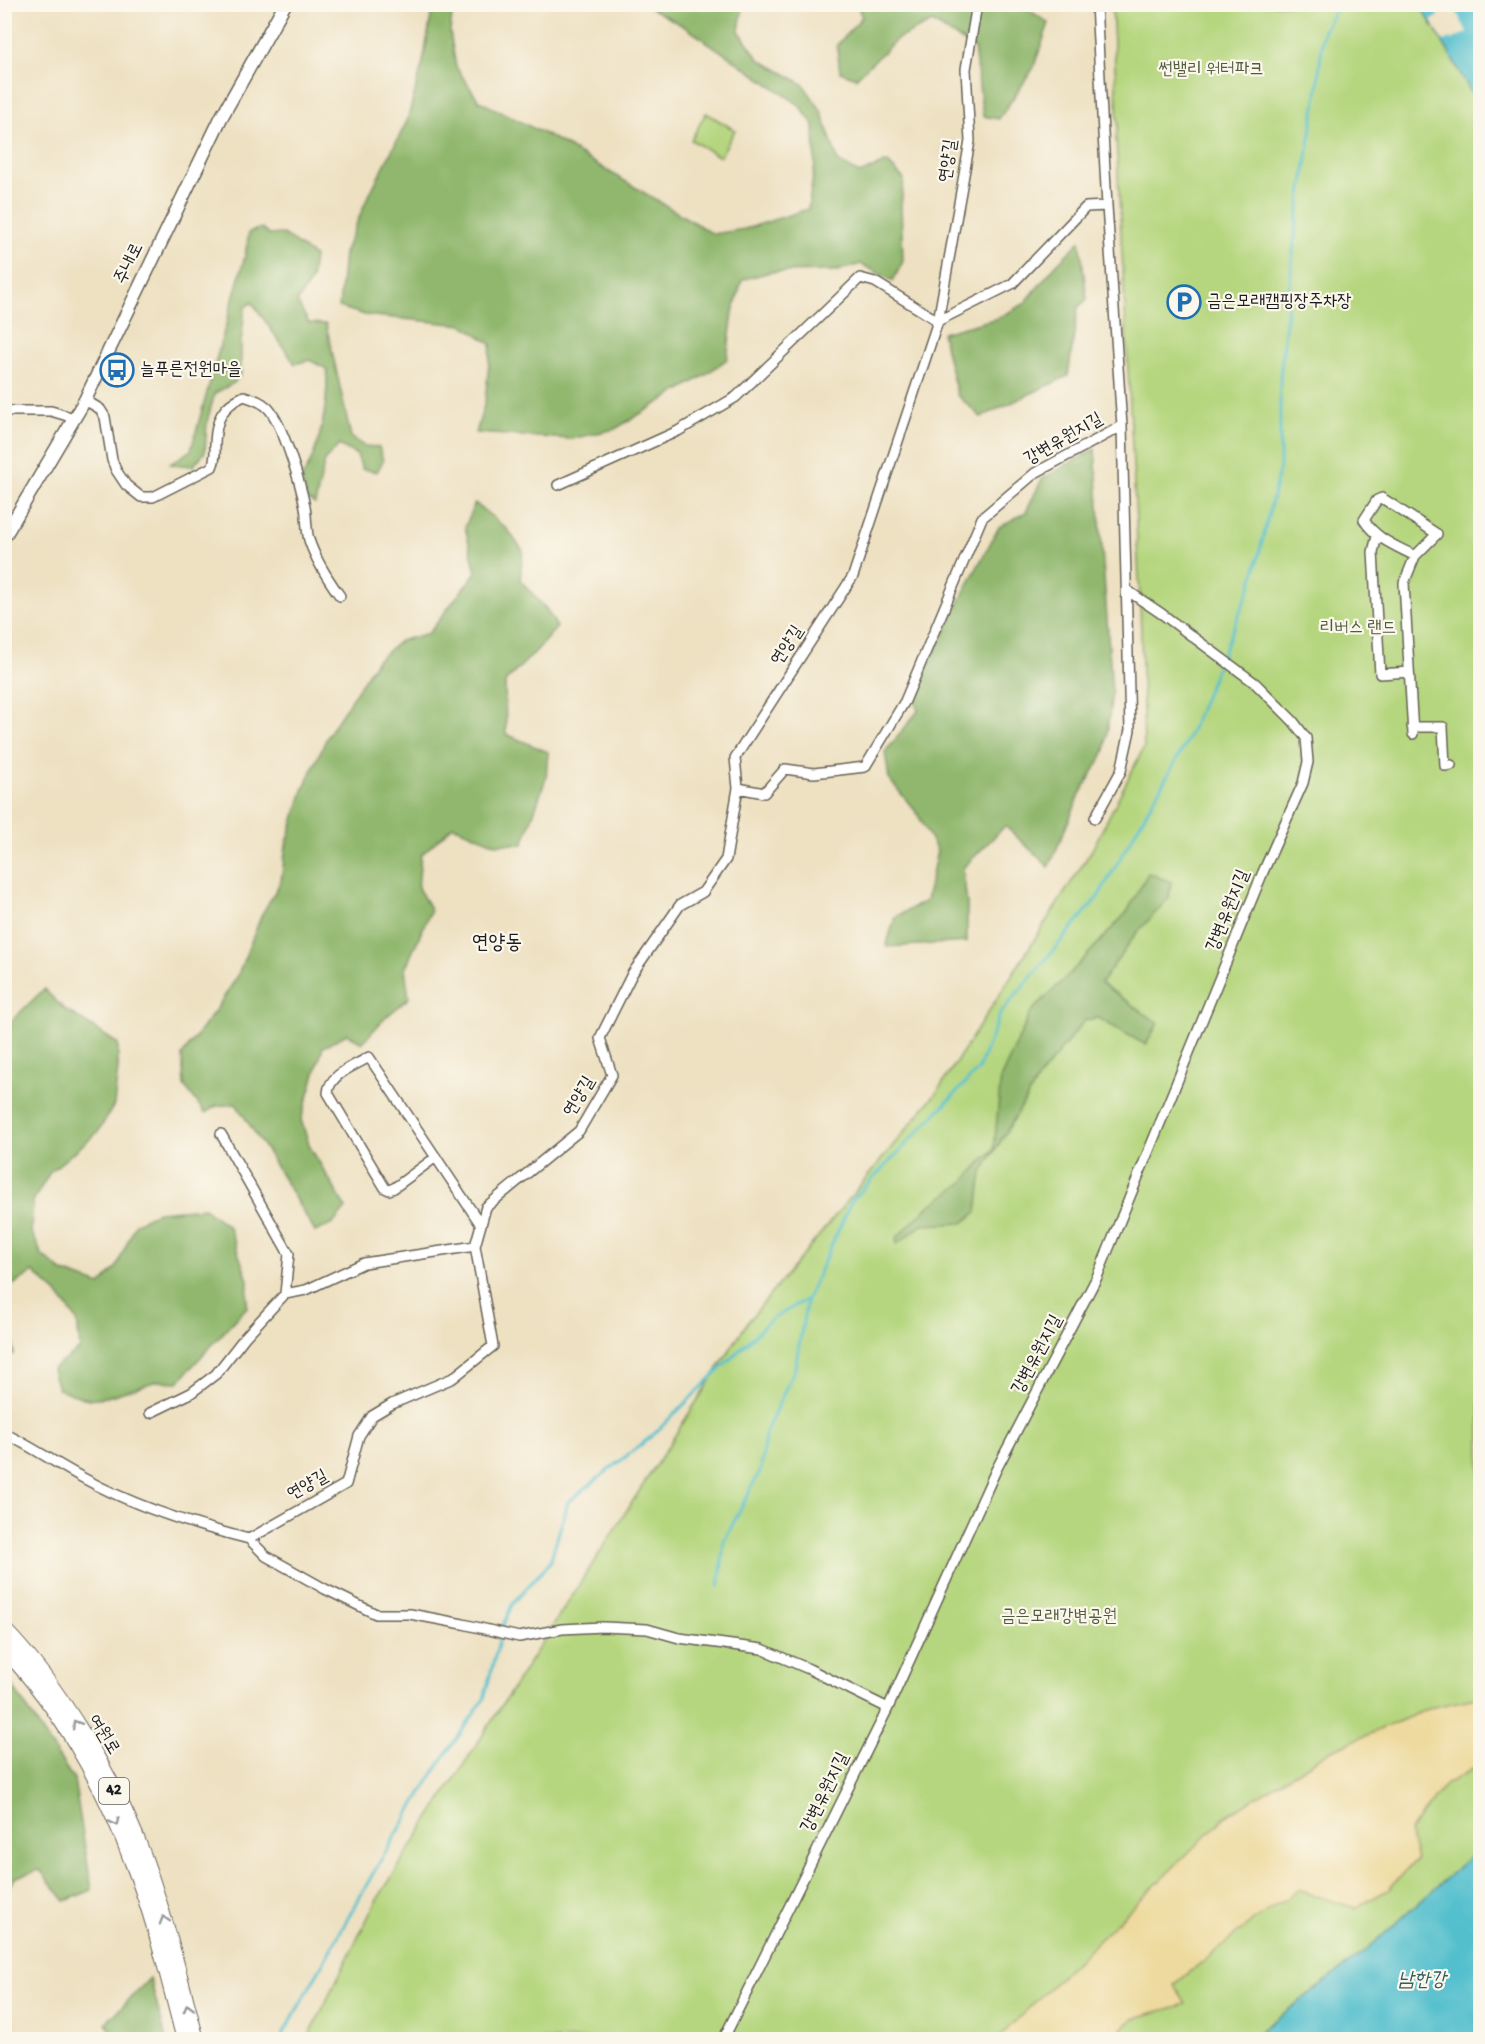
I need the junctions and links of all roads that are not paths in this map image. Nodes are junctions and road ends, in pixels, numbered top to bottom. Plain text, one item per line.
1 (285, 4) edge
2 (977, 4) edge
3 (1096, 4) edge
4 (1107, 206) junction
5 (938, 321) junction
6 (85, 400) junction
7 (4, 411) edge
8 (74, 418) junction
9 (1122, 426) junction
10 (558, 485) dead end
11 (1377, 536) junction
12 (4, 537) edge
13 (1415, 556) junction
14 (1128, 591) junction
15 (340, 596) dead end
16 (1409, 672) junction
17 (1451, 765) dead end
18 (738, 788) junction
19 (1095, 818) dead end
20 (221, 1134) dead end
21 (436, 1157) junction
22 (481, 1225) junction
23 (475, 1246) junction
24 (285, 1294) junction
25 (150, 1413) dead end
26 (4, 1433) edge
27 (249, 1539) junction
28 (4, 1629) edge
29 (4, 1649) edge
30 (888, 1708) junction
31 (174, 1977) junction
32 (184, 2040) edge
33 (197, 2040) edge
34 (723, 2040) edge

1 - 6 main road, 주내로
2 - 5 street, 연양길
3 - 4 street, 강변유원지길
4 - 5 street
4 - 9 street, 강변유원지길
5 - 10 street
5 - 18 street, 연양길
6 - 8 main road, 주내로
6 - 15 street
7 - 8 street
8 - 12 main road, 주내로
9 - 14 street, 강변유원지길
9 - 18 street, 강변유원지길
11 - 13 street
11 - 13 street
11 - 16 street
13 - 16 street
14 - 19 street, 강변유원지길
14 - 30 street, 강변유원지길
16 - 17 street
18 - 22 street, 연양길
20 - 24 street
21 - 21 street
21 - 22 street
22 - 23 street, 연양길
23 - 24 street
23 - 27 street, 연양길
24 - 25 street
26 - 27 street
27 - 30 street
31 -> 28 highway, 여원로 / 42
29 -> 31 highway, 여원로 / 42
30 - 34 street, 강변유원지길
31 - 32 highway, 42
33 -> 31 highway, 42

